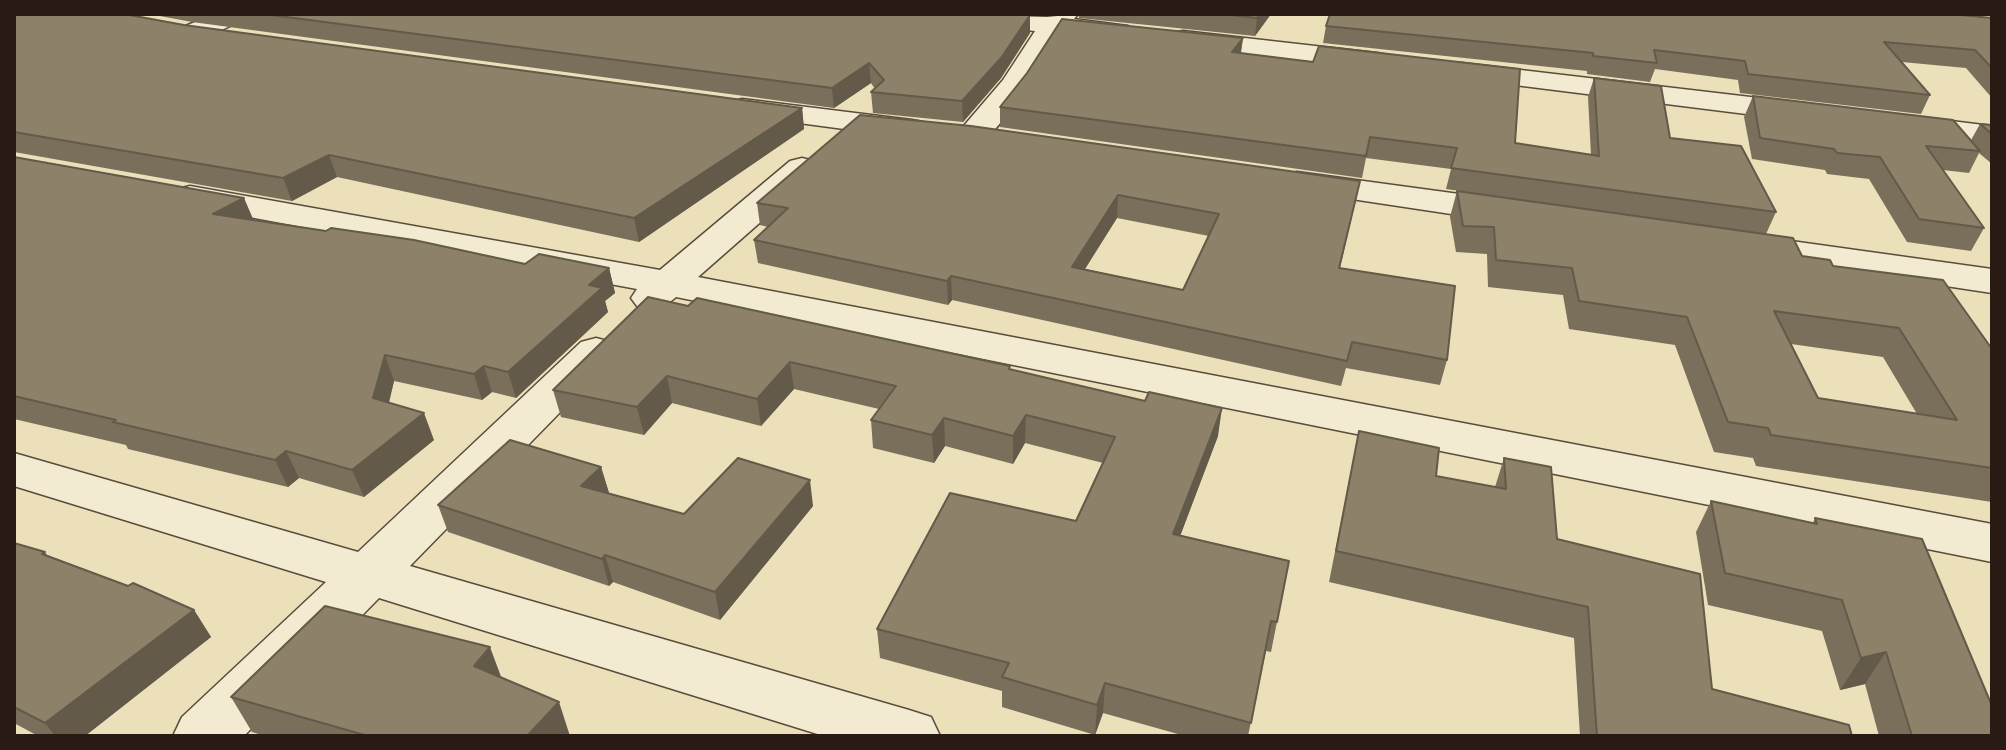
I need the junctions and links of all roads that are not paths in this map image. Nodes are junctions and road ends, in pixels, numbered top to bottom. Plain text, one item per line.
1 (237, 14) edge
2 (950, 14) edge
3 (1059, 20) edge
4 (255, 41) edge
5 (1397, 63) edge
6 (1429, 67) edge
7 (712, 104) edge
8 (1835, 116) edge
9 (1882, 122) edge
10 (854, 123) junction
11 (1992, 135) edge
12 (1270, 178) edge
13 (152, 189) edge
14 (1537, 216) edge
15 (1710, 241) edge
16 (1992, 281) edge
17 (666, 283) junction
18 (14, 469) edge
19 (1992, 543) edge
20 (368, 573) junction
21 (204, 736) edge
22 (909, 736) edge

1 - 4 street
2 - 3 street
3 - 5 street
3 - 10 street
6 - 8 street
7 - 10 street
9 - 11 street
10 - 17 street
12 - 14 street
13 - 17 street
15 - 16 street
17 - 19 street
17 - 20 street
18 - 20 street
20 - 21 street
20 - 22 street

